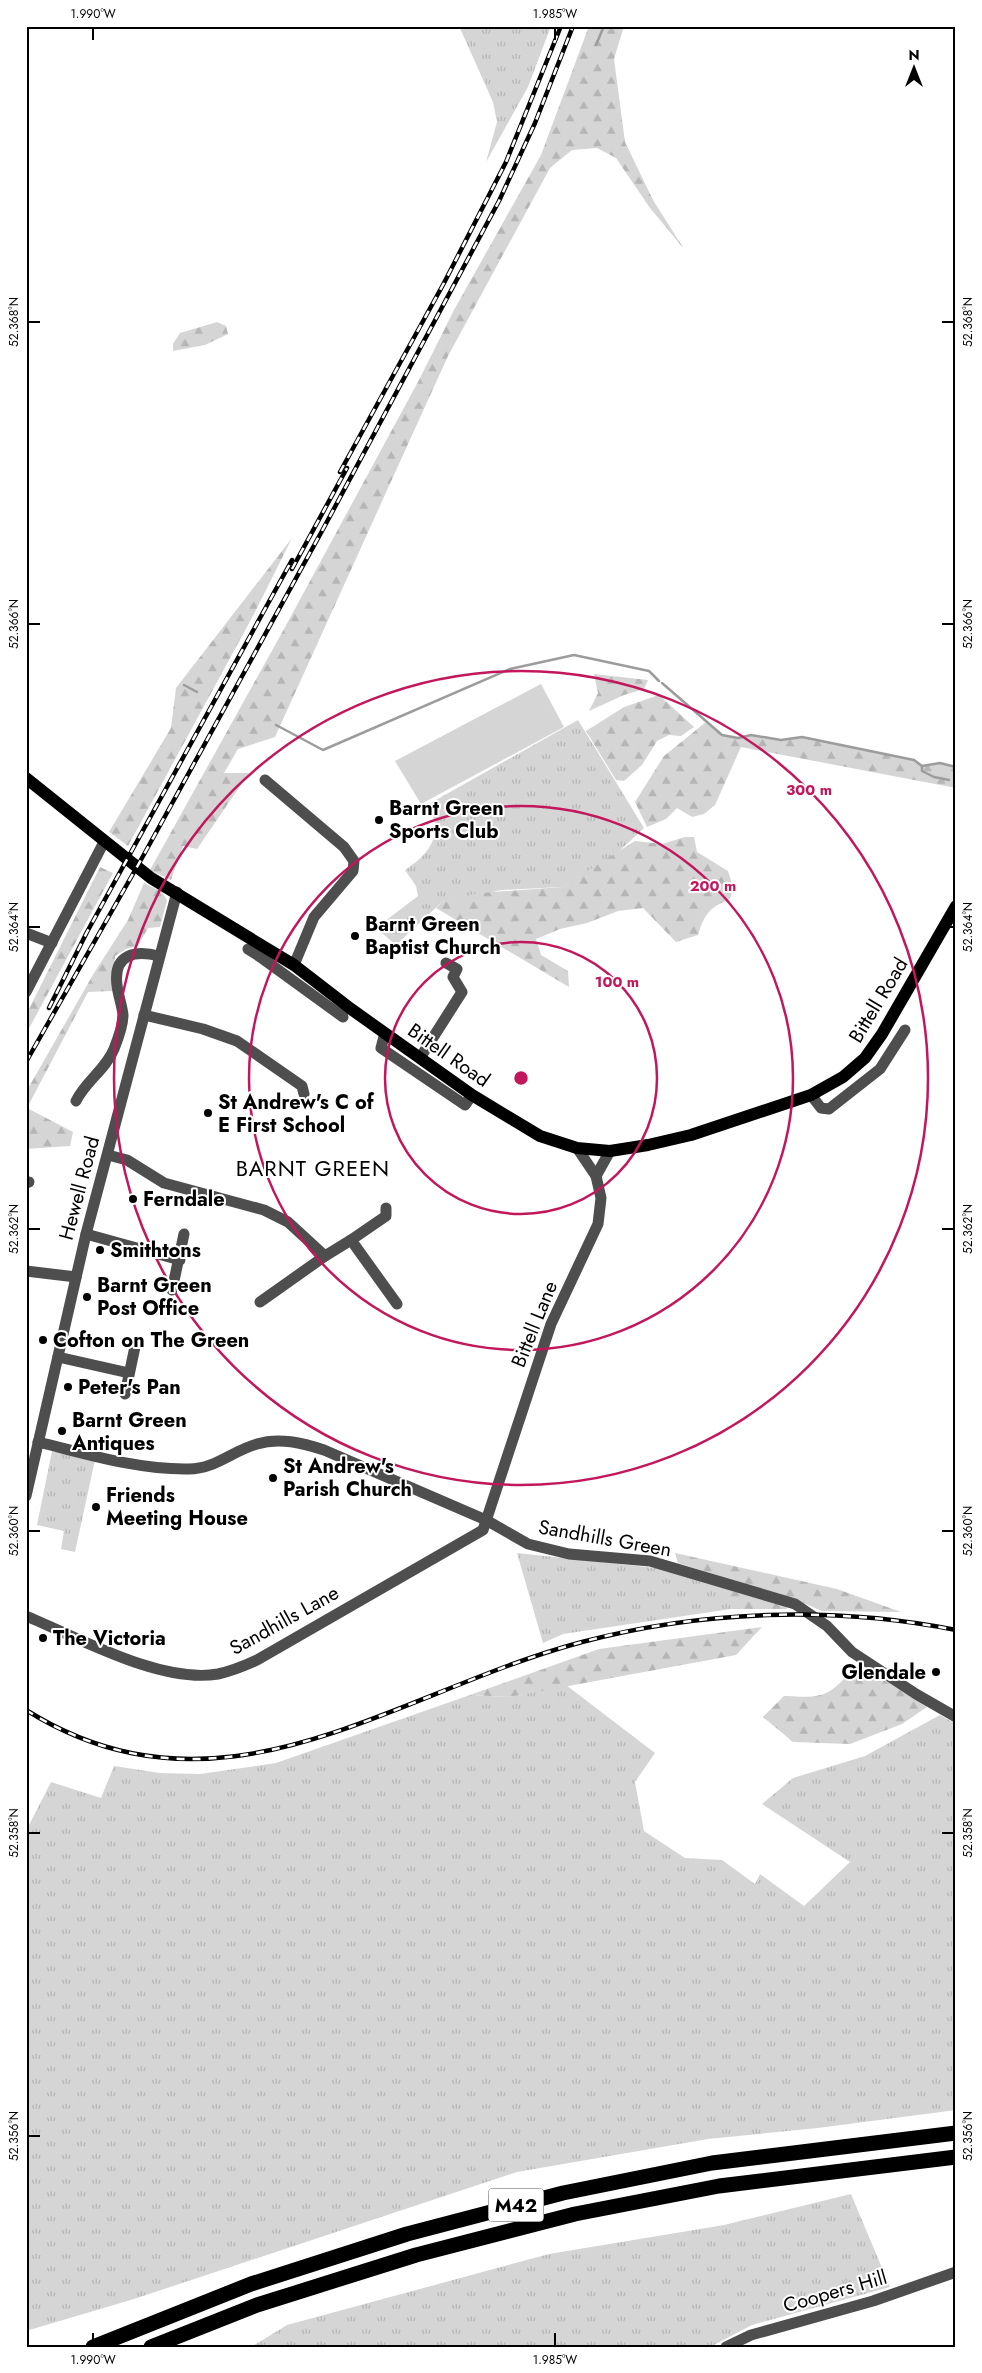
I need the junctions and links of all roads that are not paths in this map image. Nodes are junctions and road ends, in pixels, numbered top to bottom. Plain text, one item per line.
1 (26, 778) edge
2 (265, 780) dead end
3 (104, 842) junction
4 (177, 892) junction
5 (956, 906) edge
6 (26, 933) edge
7 (52, 943) junction
8 (248, 949) dead end
9 (262, 951) junction
10 (160, 956) junction
11 (446, 962) dead end
12 (294, 965) junction
13 (26, 992) edge
14 (326, 996) junction
15 (144, 1016) junction
16 (344, 1016) dead end
17 (905, 1030) dead end
18 (385, 1034) junction
19 (420, 1058) junction
20 (69, 1087) dead end
21 (304, 1094) dead end
22 (472, 1095) junction
23 (810, 1095) junction
24 (577, 1148) junction
25 (610, 1151) junction
26 (108, 1155) junction
27 (596, 1176) junction
28 (386, 1208) dead end
29 (86, 1234) junction
30 (184, 1234) dead end
31 (351, 1240) junction
32 (325, 1256) junction
33 (180, 1260) junction
34 (26, 1271) edge
35 (76, 1277) junction
36 (172, 1290) dead end
37 (260, 1302) dead end
38 (397, 1304) dead end
39 (136, 1342) dead end
40 (58, 1357) junction
41 (129, 1373) junction
42 (125, 1394) dead end
43 (38, 1442) junction
44 (26, 1496) edge
45 (486, 1520) junction
46 (26, 1616) edge
47 (956, 1717) edge
48 (956, 2133) edge
49 (956, 2157) edge
50 (956, 2272) edge
51 (93, 2347) edge
52 (151, 2347) edge
53 (726, 2347) edge

1 - 3 main road, Bittell Road
2 - 12 street
3 - 4 main road, Bittell Road
3 - 7 street
4 - 9 main road, Bittell Road
4 - 10 street, Hewell Road
5 - 23 main road, Bittell Road
6 - 7 street
7 - 13 street
8 - 9 street
9 - 12 main road, Bittell Road
9 - 14 street
10 - 15 street, Hewell Road
10 - 20 street
11 - 19 street
12 - 14 main road, Bittell Road
14 - 16 street
14 - 18 main road, Bittell Road
15 - 21 street
15 - 26 street, Hewell Road
17 - 23 street
18 - 19 main road, Bittell Road
18 - 22 street
19 - 22 main road, Bittell Road
22 - 24 main road, Bittell Road
23 - 25 main road, Bittell Road
24 - 25 main road, Bittell Road
24 - 27 street, Bittell Lane
25 - 27 street
26 - 29 street, Hewell Road
26 - 32 street
27 - 45 street, Bittell Lane
28 - 31 street
29 - 33 street
29 - 35 street, Hewell Road
30 - 33 street
31 - 32 street
31 - 38 street
32 - 37 street
33 - 36 street
34 - 35 street
35 - 40 street, Hewell Road
39 - 41 street
40 - 41 street
40 - 43 street, Hewell Road
41 - 42 street
43 - 44 street, Hewell Road
43 - 45 street, Sandhills Green
45 - 46 street, Sandhills Lane
45 - 47 street, Sandhills Green
48 - 51 highway, M42
49 - 52 highway, M42
50 - 53 street, Coopers Hill

